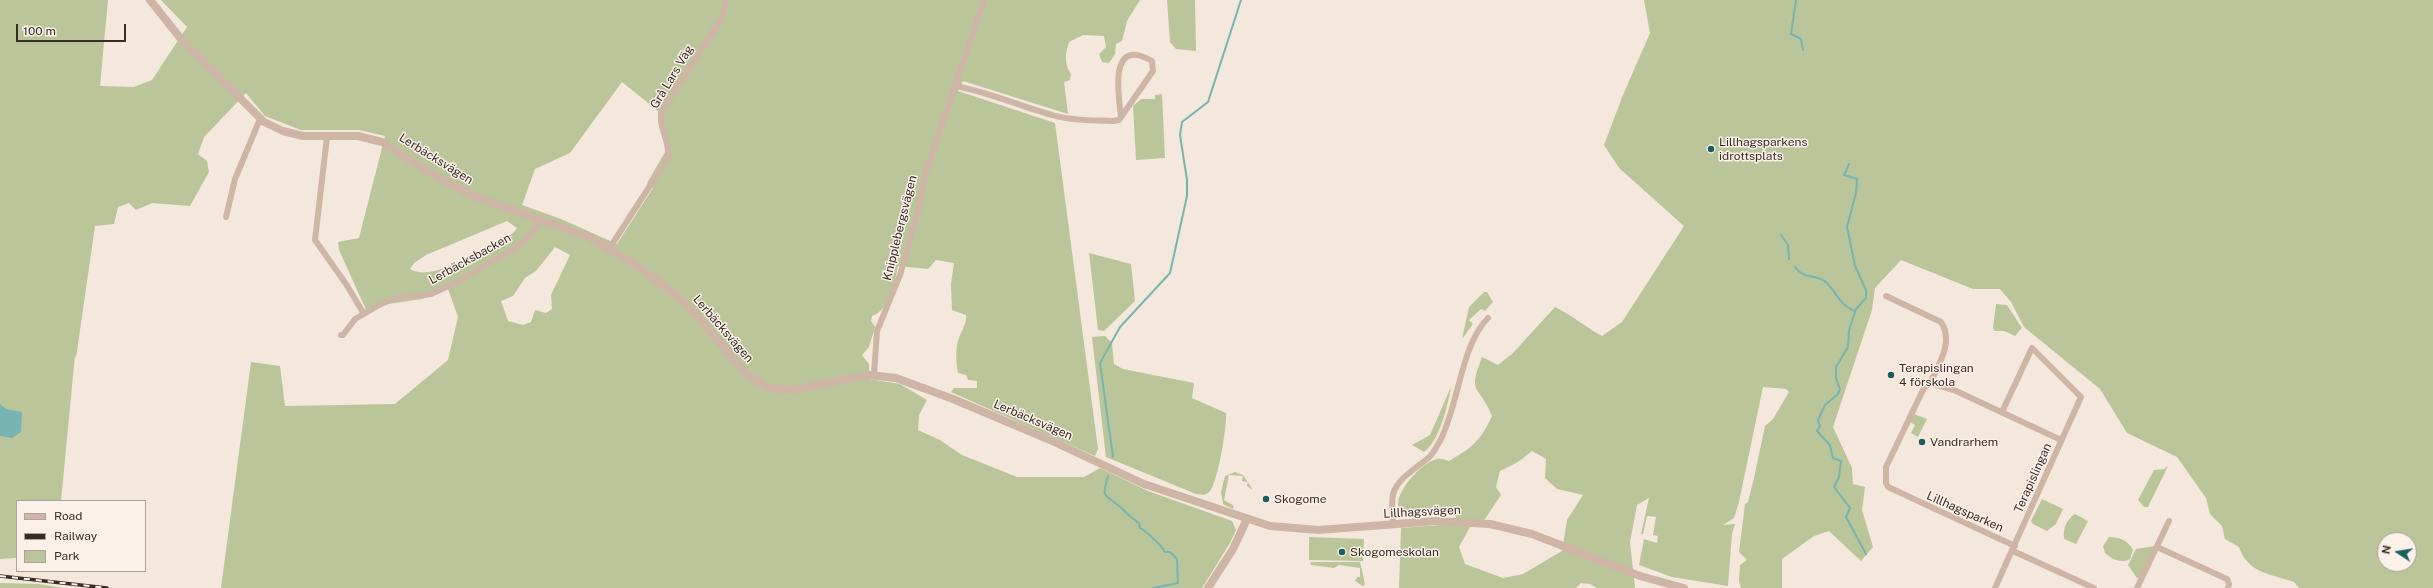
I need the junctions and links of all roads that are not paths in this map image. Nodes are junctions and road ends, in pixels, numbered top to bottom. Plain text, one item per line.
1 (150, 0) edge
2 (726, 0) edge
3 (984, 0) edge
4 (955, 86) junction
5 (1121, 116) junction
6 (260, 119) junction
7 (327, 137) junction
8 (226, 217) dead end
9 (539, 219) junction
10 (609, 249) junction
11 (1886, 296) dead end
12 (364, 314) junction
13 (1488, 318) dead end
14 (341, 335) dead end
15 (874, 375) junction
16 (1930, 383) junction
17 (2002, 412) junction
18 (2061, 440) junction
19 (1247, 519) junction
20 (2169, 521) dead end
21 (1393, 524) junction
22 (2157, 547) junction
23 (2014, 548) junction
24 (1208, 588) edge
25 (1684, 588) edge
26 (1995, 588) edge
27 (2094, 588) edge
28 (2137, 588) edge
29 (2228, 588) edge

1 - 6 street, Lerbäcksvägen
2 - 10 street, Grå Lars Väg
3 - 4 street, Knipplebergsvägen
4 - 5 street
4 - 15 street, Knipplebergsvägen
5 - 5 street
6 - 7 street, Lerbäcksvägen
6 - 8 street
7 - 9 street, Lerbäcksvägen
7 - 12 street
9 - 10 street, Lerbäcksvägen
9 - 12 street, Lerbäcksbacken
10 - 15 street, Lerbäcksvägen
11 - 16 street
12 - 14 street, Lerbäcksbacken
13 - 21 street
15 - 19 street, Lerbäcksvägen
16 - 17 street, Terapislingan
16 - 23 street, Lillhagsparken
17 - 18 street, Terapislingan
17 - 18 street, Terapislingan
18 - 23 street, Terapislingan
19 - 21 street, Lillhagsvägen
19 - 24 street
20 - 22 street
21 - 25 street, Lillhagsvägen
22 - 28 street
22 - 29 street
23 - 26 street, Terapislingan
23 - 27 street, Lillhagsparken

